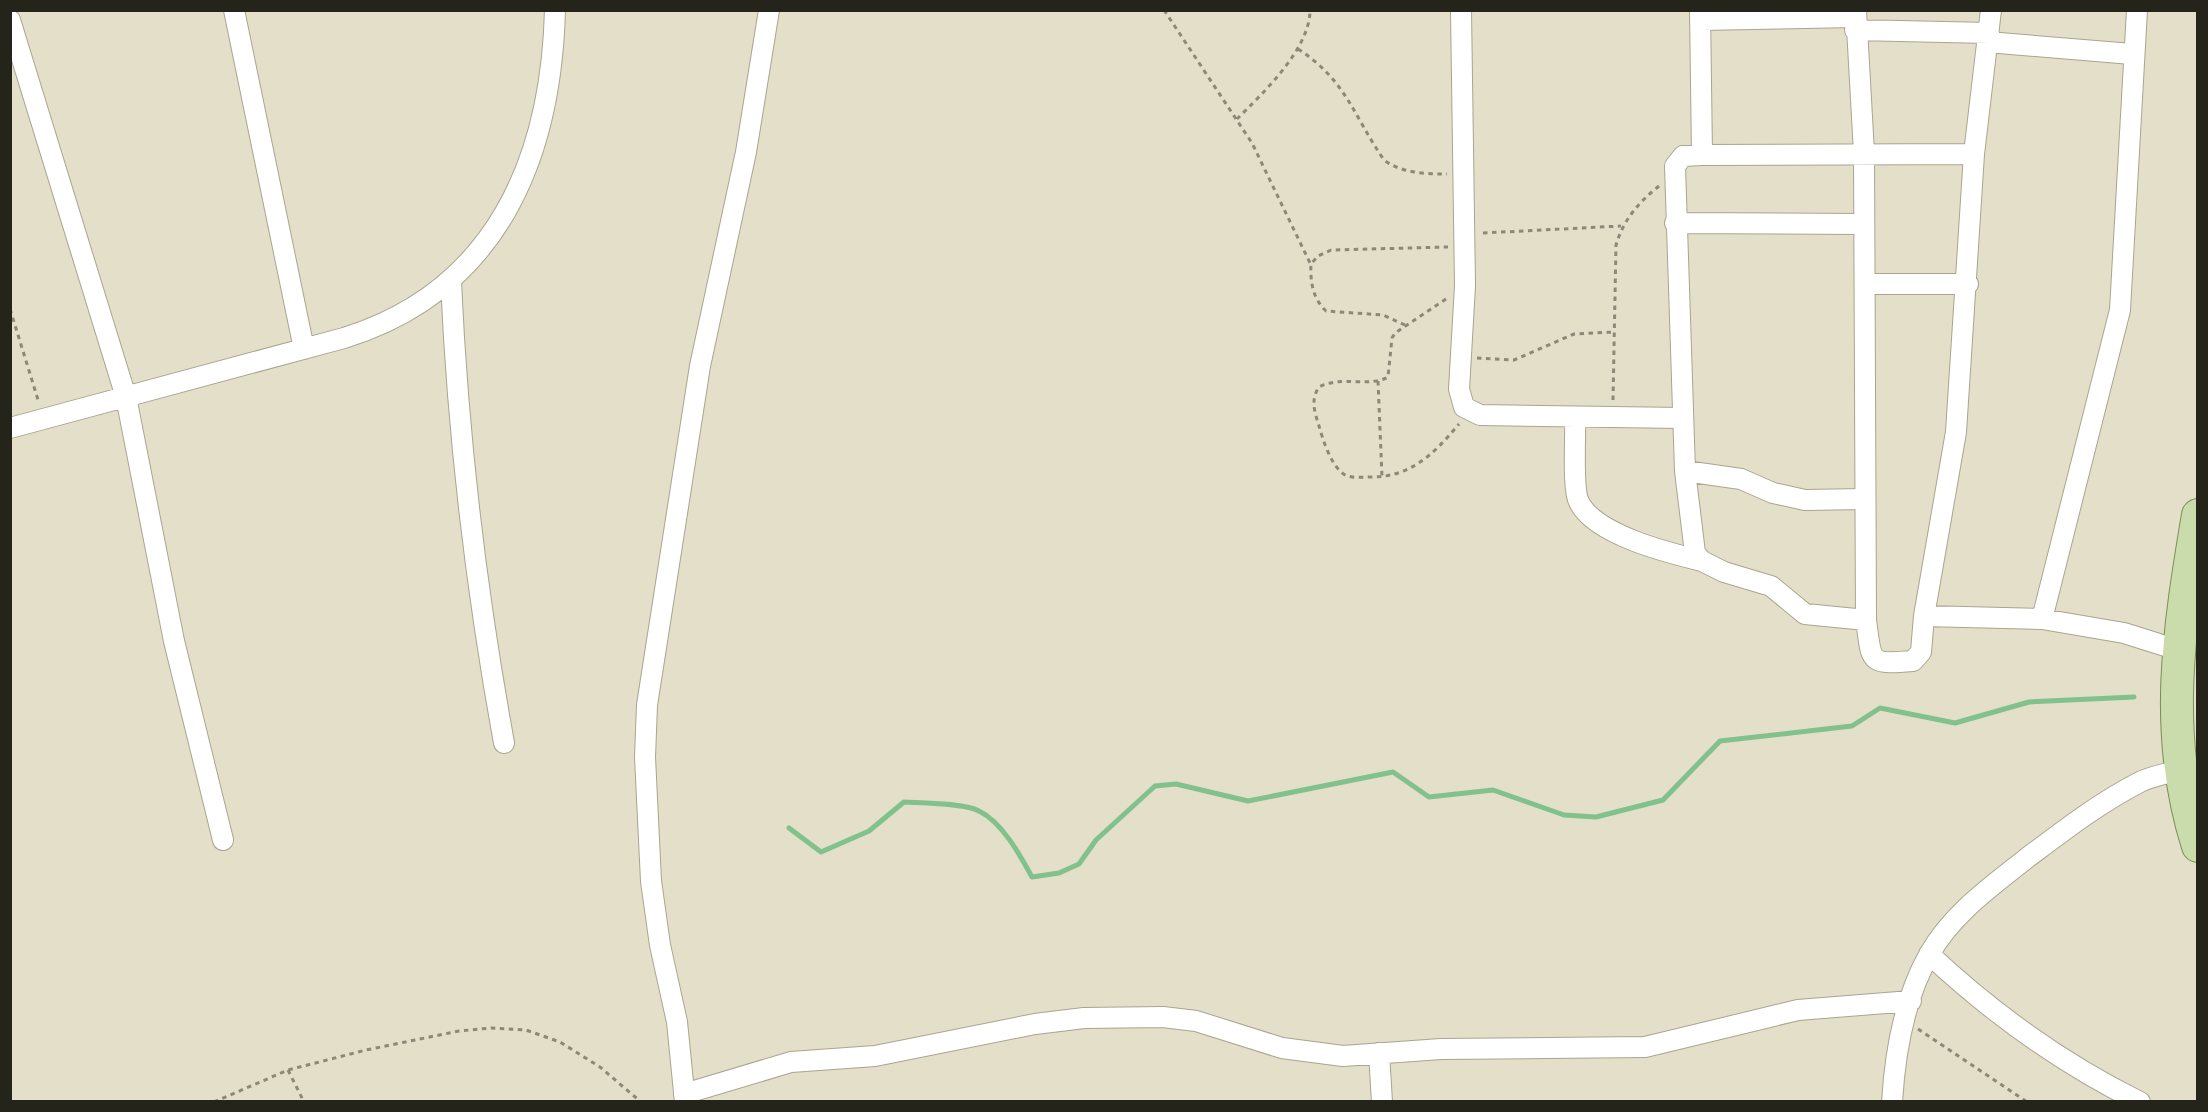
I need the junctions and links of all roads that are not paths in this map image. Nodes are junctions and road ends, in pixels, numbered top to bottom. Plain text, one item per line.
1 (234, 10) edge
2 (555, 10) edge
3 (769, 10) edge
4 (1461, 10) edge
5 (1991, 10) edge
6 (2137, 10) edge
7 (1700, 15) edge
8 (1855, 19) edge
9 (10, 20) edge
10 (1988, 37) junction
11 (2132, 54) junction
12 (1864, 153) junction
13 (1974, 154) junction
14 (1702, 155) junction
15 (1675, 224) junction
16 (1864, 224) junction
17 (450, 282) junction
18 (1865, 284) junction
19 (1968, 284) junction
20 (304, 349) junction
21 (126, 397) junction
22 (1575, 418) junction
23 (1682, 418) junction
24 (10, 428) edge
25 (1685, 471) junction
26 (1865, 499) junction
27 (2198, 515) edge
28 (2195, 540) edge
29 (1702, 561) junction
30 (1924, 616) junction
31 (2042, 618) junction
32 (1866, 620) junction
33 (2178, 650) junction
34 (504, 743) dead end
35 (2179, 770) junction
36 (223, 840) dead end
37 (2198, 846) edge
38 (1929, 954) junction
39 (1908, 1010) junction
40 (1379, 1053) junction
41 (685, 1098) edge
42 (1382, 1101) edge
43 (1893, 1101) edge
44 (2140, 1101) edge

1 - 20 street
2 - 17 street
3 - 41 street
4 - 22 street
5 - 10 street
6 - 11 street
7 - 8 street
7 - 14 street
8 - 10 street
8 - 12 street
9 - 21 street
10 - 11 street
10 - 13 street
11 - 31 street
12 - 13 street
12 - 14 street
12 - 16 street
13 - 19 street
14 - 15 street
15 - 16 street
15 - 23 street
16 - 18 street
17 - 20 street
17 - 34 street
18 - 19 street
18 - 26 street
19 - 30 street
20 - 21 street
21 - 24 street
21 - 36 street
22 - 23 street
22 - 29 street
23 - 25 street
25 - 26 street
25 - 29 street
26 - 32 street
27 - 28 main road
28 - 33 main road
29 - 32 street
30 - 31 street
30 - 32 street
31 - 33 street
33 - 35 main road
35 - 37 main road
35 - 38 street
38 - 39 street
38 - 44 street
39 - 40 street
39 - 43 street
40 - 41 street
40 - 42 street

